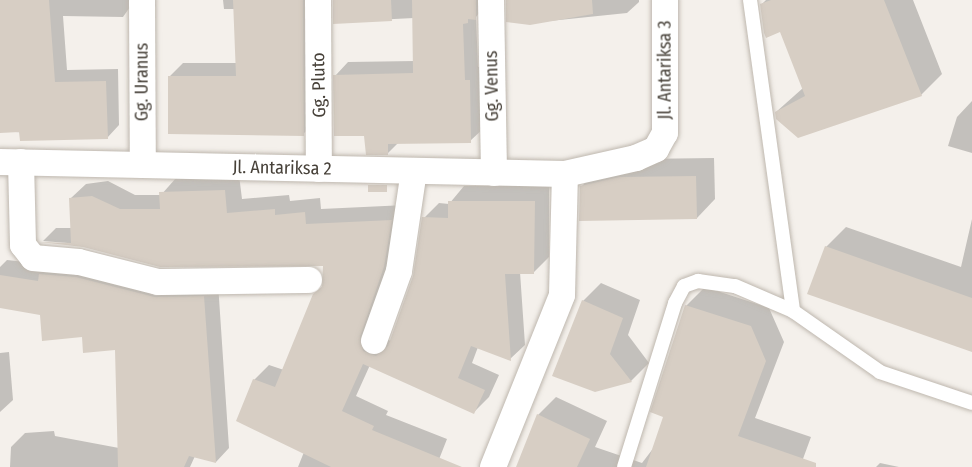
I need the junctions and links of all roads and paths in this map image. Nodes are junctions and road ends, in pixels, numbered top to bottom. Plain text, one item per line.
1 (142, 0) edge
2 (318, 0) edge
3 (491, 0) edge
4 (665, 0) edge
5 (750, 0) edge
6 (11, 162) edge
7 (143, 165) junction
8 (320, 169) junction
9 (414, 171) junction
10 (494, 173) junction
11 (565, 174) junction
12 (309, 280) dead end
13 (793, 310) junction
14 (374, 341) dead end
15 (972, 403) edge
16 (493, 467) edge
17 (624, 467) edge

1 - 7 street, Gg. Uranus
2 - 8 street, Gg. Pluto
3 - 10 street, Gg. Venus
4 - 11 street, Jl. Antariksa 3
5 - 13 lane
6 - 7 street, Jl. Antariksa 2
6 - 12 street
7 - 8 street, Jl. Antariksa 2
8 - 9 street, Jl. Antariksa 2
9 - 10 street, Jl. Antariksa 2
9 - 14 street
10 - 11 street, Jl. Antariksa 2
11 - 16 street
13 - 15 lane
13 - 17 lane

